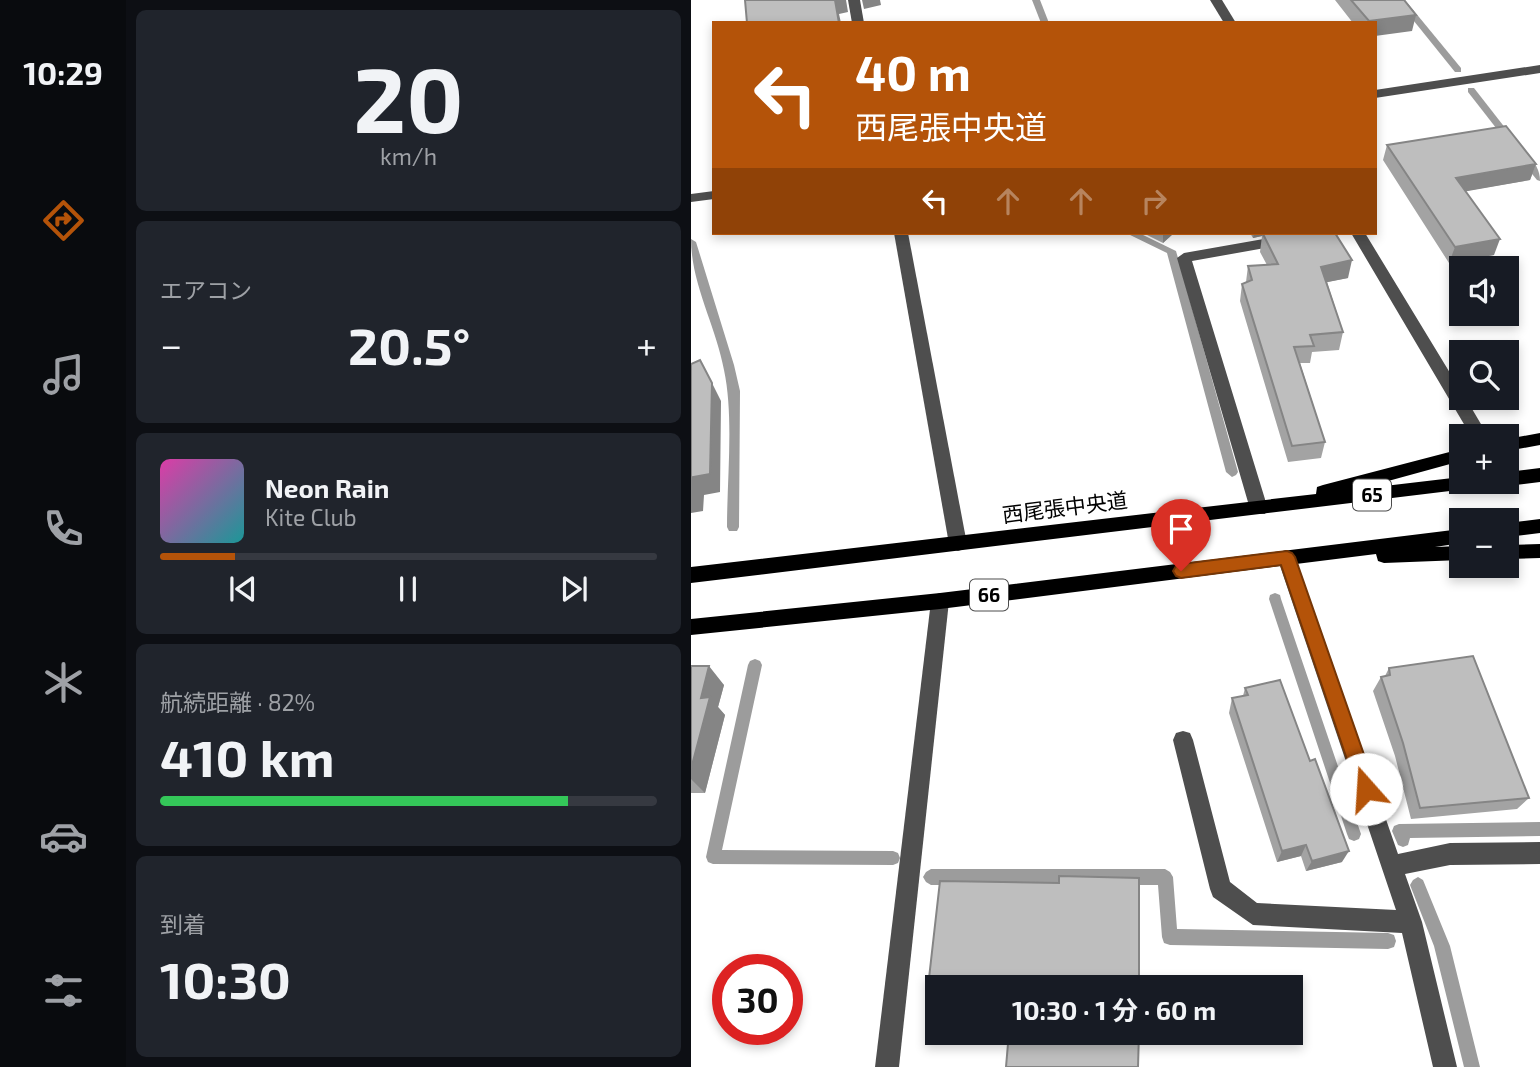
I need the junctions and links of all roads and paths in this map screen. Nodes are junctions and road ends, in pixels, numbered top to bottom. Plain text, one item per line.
1 (853, 0) edge
2 (1216, 0) edge
3 (858, 21) edge
4 (1229, 21) edge
5 (1540, 69) edge
6 (1377, 94) edge
7 (712, 195) edge
8 (691, 198) edge
9 (901, 235) edge
10 (1310, 235) edge
11 (1359, 235) edge
12 (1473, 424) edge
13 (1540, 439) edge
14 (1519, 443) edge
15 (1449, 458) edge
16 (1540, 475) edge
17 (1519, 478) edge
18 (1449, 485) edge
19 (1259, 509) junction
20 (1540, 526) edge
21 (1519, 529) edge
22 (1449, 537) edge
23 (958, 544) junction
24 (1540, 551) edge
25 (1519, 552) edge
26 (1449, 553) edge
27 (1287, 557) junction
28 (691, 575) edge
29 (940, 601) junction
30 (691, 627) edge
31 (1183, 740) dead end
32 (1540, 853) edge
33 (1393, 866) junction
34 (1411, 922) junction
35 (887, 1067) edge
36 (1445, 1067) edge

1 - 3 street
2 - 4 street
5 - 6 street
7 - 8 street
9 - 23 street
10 - 19 street
11 - 12 street
13 - 14 main road
15 - 19 main road, 65
16 - 17 main road
18 - 19 main road, 西尾張中央道 / 65
19 - 23 main road, 西尾張中央道
20 - 21 main road
22 - 27 main road
23 - 28 main road, 西尾張中央道
24 - 25 main road
26 - 27 main road
27 - 29 main road, 66
27 - 33 street
29 - 30 main road, 66
29 - 35 street
31 - 34 street
32 - 33 street
33 - 34 street
34 - 36 street

